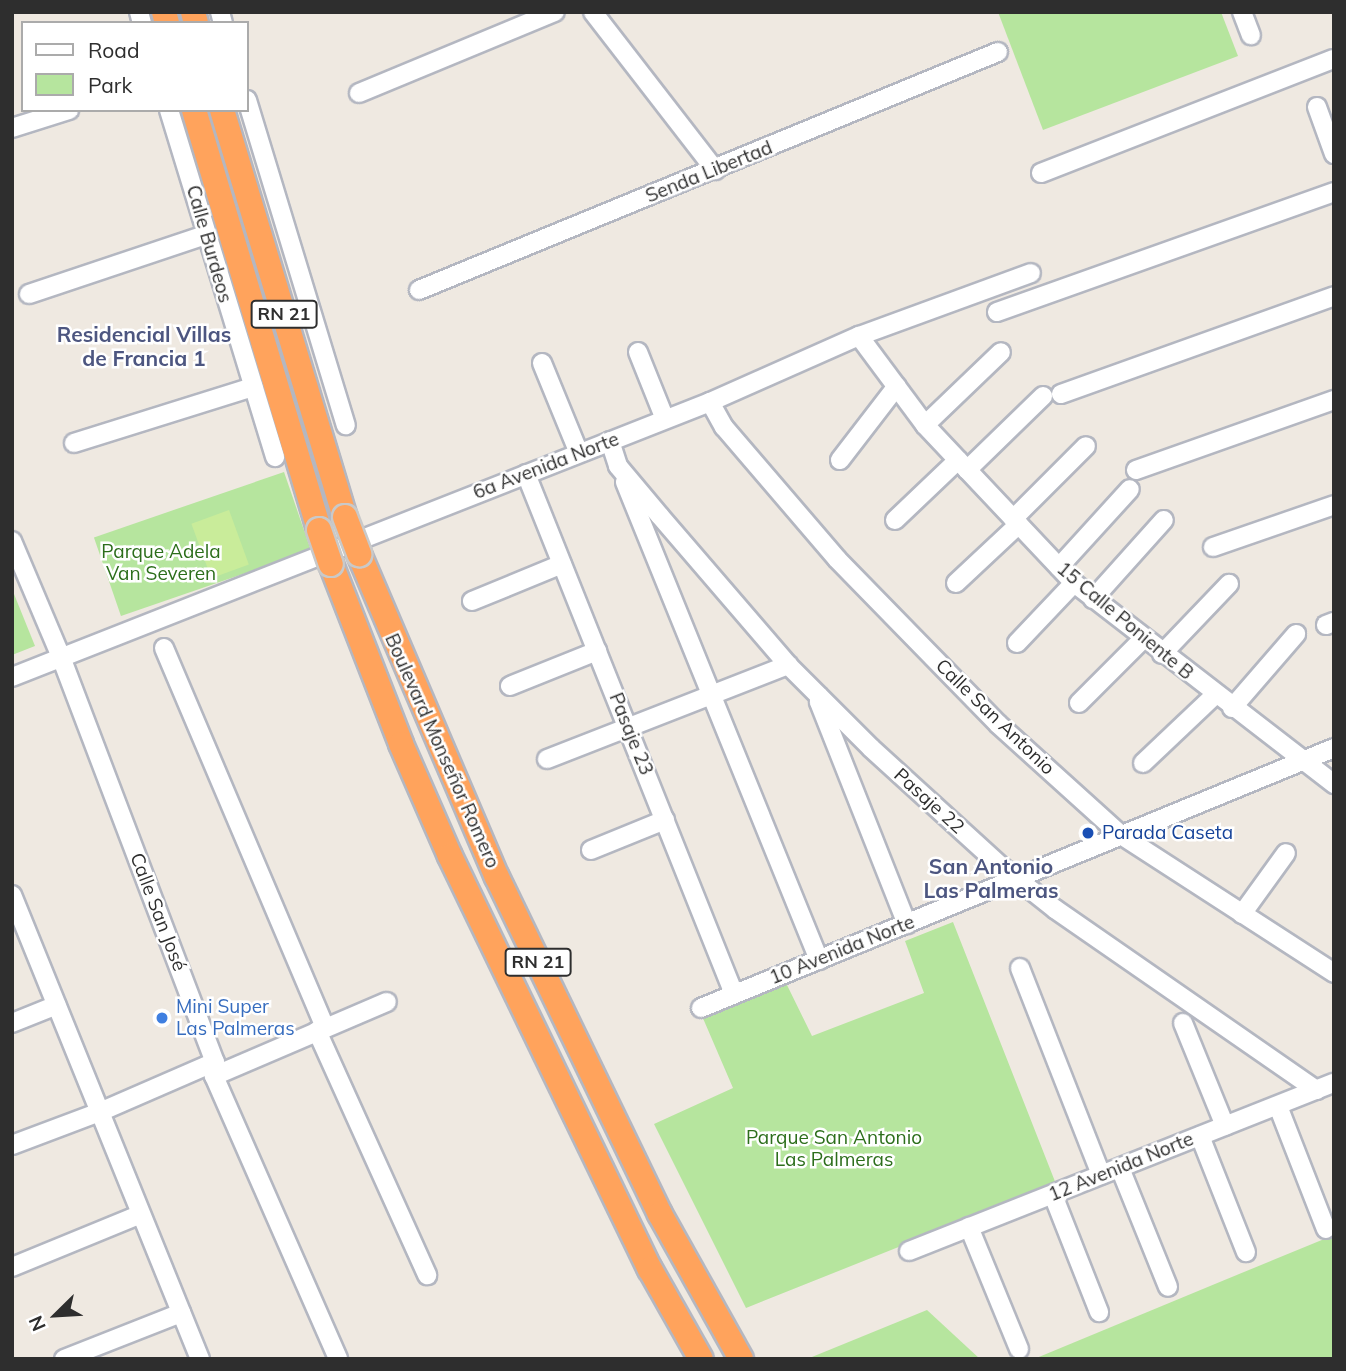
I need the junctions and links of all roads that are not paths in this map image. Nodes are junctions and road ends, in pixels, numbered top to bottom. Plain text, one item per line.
1 (555, 12) edge
2 (593, 12) edge
3 (1242, 12) edge
4 (1251, 35) dead end
5 (998, 52) dead end
6 (1334, 59) edge
7 (359, 93) dead end
8 (248, 103) edge
9 (1317, 107) dead end
10 (63, 112) edge
11 (170, 112) edge
12 (195, 112) edge
13 (223, 112) edge
14 (12, 128) edge
15 (1334, 154) edge
16 (715, 170) junction
17 (1041, 173) dead end
18 (1334, 192) edge
19 (205, 235) junction
20 (1031, 273) dead end
21 (419, 290) dead end
22 (29, 294) dead end
23 (1334, 296) edge
24 (997, 312) dead end
25 (859, 335) junction
26 (638, 352) dead end
27 (1001, 352) dead end
28 (542, 363) dead end
29 (897, 386) junction
30 (253, 387) junction
31 (1334, 400) edge
32 (710, 402) junction
33 (665, 419) junction
34 (346, 425) dead end
35 (925, 425) junction
36 (610, 441) junction
37 (74, 443) dead end
38 (1086, 446) dead end
39 (579, 453) junction
40 (275, 457) dead end
41 (840, 460) dead end
42 (962, 465) junction
43 (618, 466) junction
44 (1136, 470) dead end
45 (526, 474) junction
46 (1130, 489) dead end
47 (1334, 505) edge
48 (895, 520) dead end
49 (1164, 520) dead end
50 (1016, 522) junction
51 (12, 541) edge
52 (1213, 547) dead end
53 (562, 564) junction
54 (1059, 567) junction
55 (956, 583) dead end
56 (1074, 583) junction
57 (1229, 584) dead end
58 (1093, 599) junction
59 (472, 601) dead end
60 (1296, 634) dead end
61 (1143, 639) junction
62 (1017, 643) dead end
63 (164, 648) dead end
64 (597, 651) junction
65 (1162, 654) junction
66 (61, 657) junction
67 (788, 665) junction
68 (12, 677) edge
69 (510, 686) dead end
70 (819, 694) junction
71 (712, 695) junction
72 (1214, 695) junction
73 (1079, 703) dead end
74 (1232, 708) junction
75 (629, 729) junction
76 (1334, 748) edge
77 (547, 759) dead end
78 (1300, 762) junction
79 (1143, 763) dead end
80 (1334, 784) edge
81 (665, 820) junction
82 (1121, 835) junction
83 (591, 850) dead end
84 (1286, 853) dead end
85 (1018, 878) junction
86 (14, 907) edge
87 (1242, 914) junction
88 (907, 924) junction
89 (819, 960) junction
90 (1020, 968) dead end
91 (1334, 973) edge
92 (734, 994) junction
93 (387, 1002) dead end
94 (57, 1005) junction
95 (701, 1009) dead end
96 (12, 1023) edge
97 (1183, 1023) dead end
98 (321, 1029) junction
99 (215, 1069) junction
100 (1334, 1083) edge
101 (1316, 1090) junction
102 (1278, 1105) junction
103 (100, 1112) junction
104 (1225, 1126) junction
105 (1200, 1136) junction
106 (12, 1145) edge
107 (1120, 1168) junction
108 (1101, 1175) junction
109 (1053, 1195) junction
110 (141, 1214) junction
111 (970, 1227) junction
112 (1326, 1229) dead end
113 (909, 1251) dead end
114 (1246, 1252) dead end
115 (12, 1267) edge
116 (427, 1275) dead end
117 (1168, 1287) dead end
118 (1099, 1312) dead end
119 (181, 1313) junction
120 (1019, 1349) dead end
121 (64, 1359) edge
122 (200, 1359) edge
123 (338, 1359) edge
124 (701, 1359) edge
125 (741, 1359) edge

1 - 7 street
2 - 16 street
3 - 4 street
5 - 16 street, Senda Libertad
6 - 17 street
8 - 34 street
9 - 15 street
10 - 14 street
11 - 19 street, Calle Burdeos
12 - 124 highway, Boulevard Monseñor Romero / RN 21, bridge
13 - 125 highway, Boulevard Monseñor Romero / RN 21, bridge
16 - 21 street, Senda Libertad
18 - 24 street
19 - 22 street
19 - 30 street, Calle Burdeos
20 - 25 street, 6a Avenida Norte
23 - 42 street
25 - 29 street, 15 Calle Poniente B
25 - 32 street, 6a Avenida Norte
26 - 33 street
27 - 35 street
28 - 39 street
29 - 35 street, 15 Calle Poniente B
29 - 41 street
30 - 37 street
30 - 40 street, Calle Burdeos
31 - 44 street
32 - 33 street, 6a Avenida Norte
32 - 82 street, Calle San Antonio
33 - 36 street, 6a Avenida Norte
35 - 42 street, 15 Calle Poniente B
36 - 39 street, 6a Avenida Norte
36 - 43 street, Pasaje 22
38 - 50 street
39 - 45 street, 6a Avenida Norte
42 - 48 street
42 - 50 street, 15 Calle Poniente B
43 - 67 street, Pasaje 22
43 - 71 street
45 - 53 street, Pasaje 23
45 - 66 street, 6a Avenida Norte
46 - 54 street
47 - 52 street
49 - 58 street
50 - 54 street, 15 Calle Poniente B
50 - 55 street
51 - 66 street, Calle San José
53 - 59 street
53 - 64 street, Pasaje 23
54 - 56 street, 15 Calle Poniente B
56 - 58 street, 15 Calle Poniente B
56 - 62 street
57 - 65 street
58 - 61 street, 15 Calle Poniente B
60 - 74 street
61 - 65 street, 15 Calle Poniente B
61 - 73 street
63 - 98 street
64 - 69 street
64 - 75 street, Pasaje 23
65 - 72 street, 15 Calle Poniente B
66 - 68 street, 6a Avenida Norte
66 - 99 street, Calle San José
67 - 70 street, Pasaje 22
67 - 71 street
70 - 85 street, Pasaje 22
70 - 88 street
71 - 75 street
71 - 89 street
72 - 74 street, 15 Calle Poniente B
72 - 79 street
74 - 78 street, 15 Calle Poniente B
75 - 77 street
75 - 81 street, Pasaje 23
76 - 78 street, 10 Avenida Norte
78 - 80 street, 15 Calle Poniente B
78 - 82 street, 10 Avenida Norte
81 - 83 street
81 - 92 street, Pasaje 23
82 - 85 street, 10 Avenida Norte
82 - 87 street, Calle San Antonio
84 - 87 street
85 - 88 street, 10 Avenida Norte
85 - 101 street, Pasaje 22
86 - 94 street
87 - 91 street, Calle San Antonio
88 - 89 street, 10 Avenida Norte
89 - 92 street, 10 Avenida Norte
90 - 108 street
92 - 95 street, 10 Avenida Norte
93 - 98 street
94 - 96 street
94 - 103 street
97 - 104 street
98 - 99 street
98 - 116 street
99 - 103 street
99 - 123 street, Calle San José
100 - 101 street, 12 Avenida Norte
101 - 102 street, 12 Avenida Norte
102 - 104 street, 12 Avenida Norte
102 - 112 street
103 - 106 street
103 - 110 street
104 - 105 street, 12 Avenida Norte
105 - 107 street, 12 Avenida Norte
105 - 114 street
107 - 108 street, 12 Avenida Norte
107 - 117 street
108 - 109 street, 12 Avenida Norte
109 - 111 street, 12 Avenida Norte
109 - 118 street
110 - 115 street
110 - 119 street
111 - 113 street, 12 Avenida Norte
111 - 120 street
119 - 121 street
119 - 122 street

